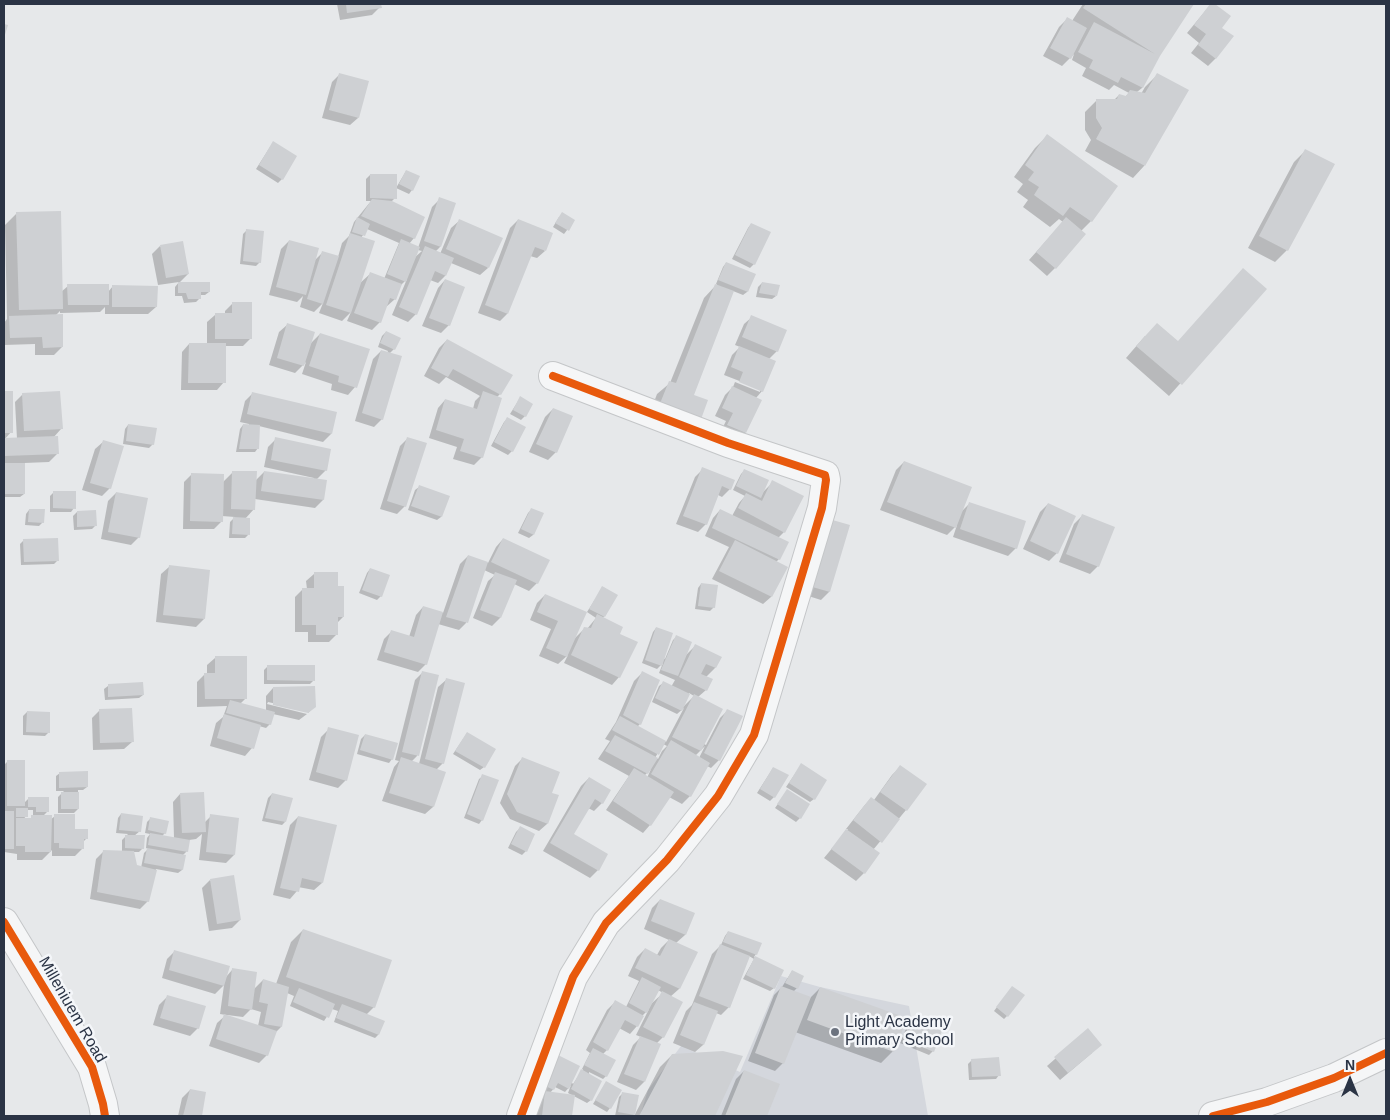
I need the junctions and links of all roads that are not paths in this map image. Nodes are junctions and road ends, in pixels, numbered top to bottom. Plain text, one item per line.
1 (554, 376) dead end
2 (4, 922) edge
3 (1386, 1053) edge
4 (105, 1116) edge
5 (521, 1116) edge
6 (1213, 1116) edge

1 - 5 street
2 - 4 street, Milleniuem Road
3 - 6 street

